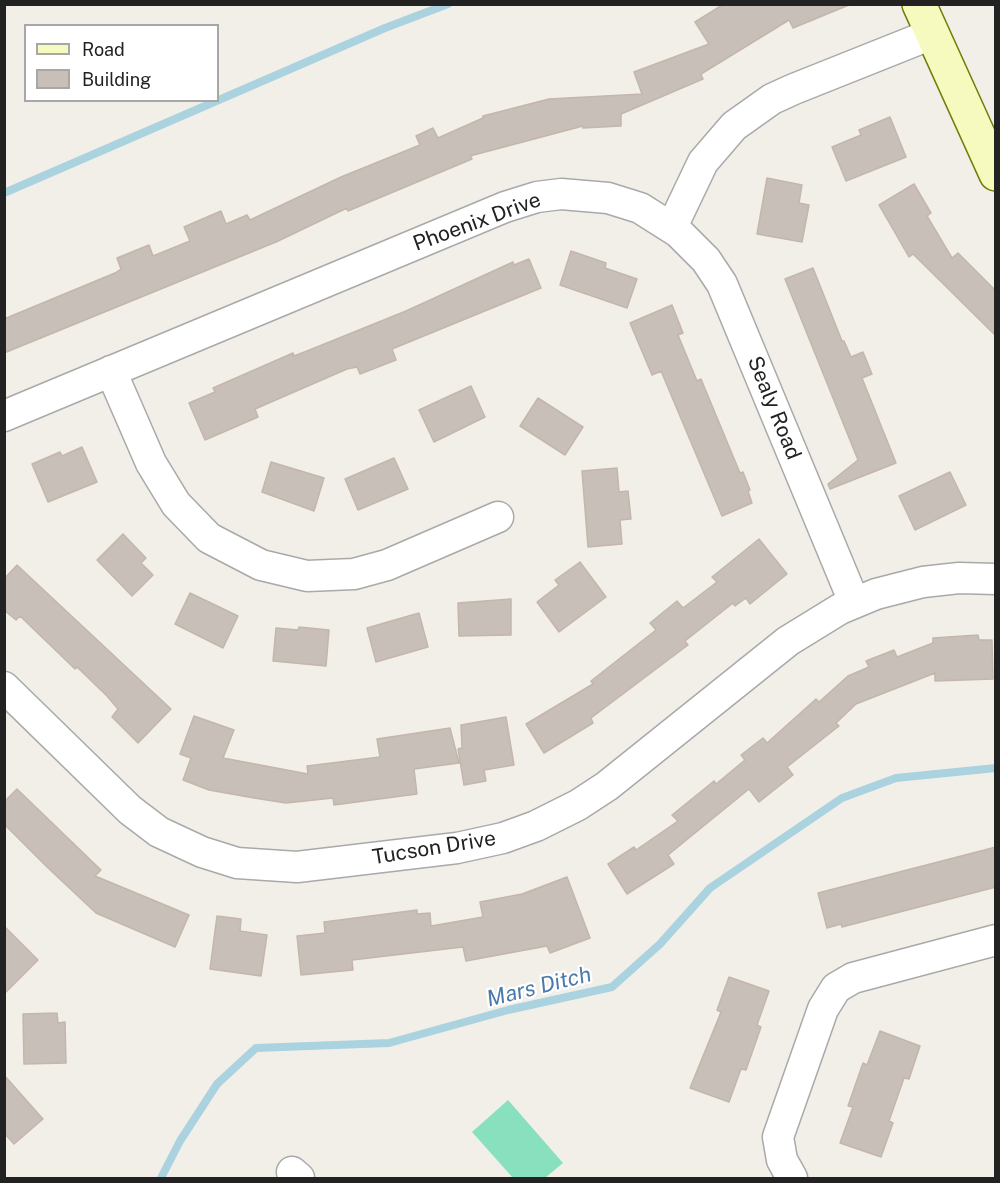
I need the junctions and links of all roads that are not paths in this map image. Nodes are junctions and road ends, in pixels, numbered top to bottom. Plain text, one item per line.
1 (919, 4) edge
2 (932, 34) junction
3 (996, 174) edge
4 (672, 227) junction
5 (111, 371) junction
6 (4, 416) edge
7 (498, 517) dead end
8 (996, 579) edge
9 (854, 602) junction
10 (4, 687) edge
11 (996, 940) edge
12 (792, 1179) edge

1 - 2 street
2 - 3 street
2 - 4 street
4 - 5 street, Phoenix Drive
4 - 9 street, Sealy Road
5 - 6 street, Phoenix Drive
5 - 7 street
8 - 9 street, Tucson Drive
9 - 10 street, Tucson Drive
11 - 12 street

